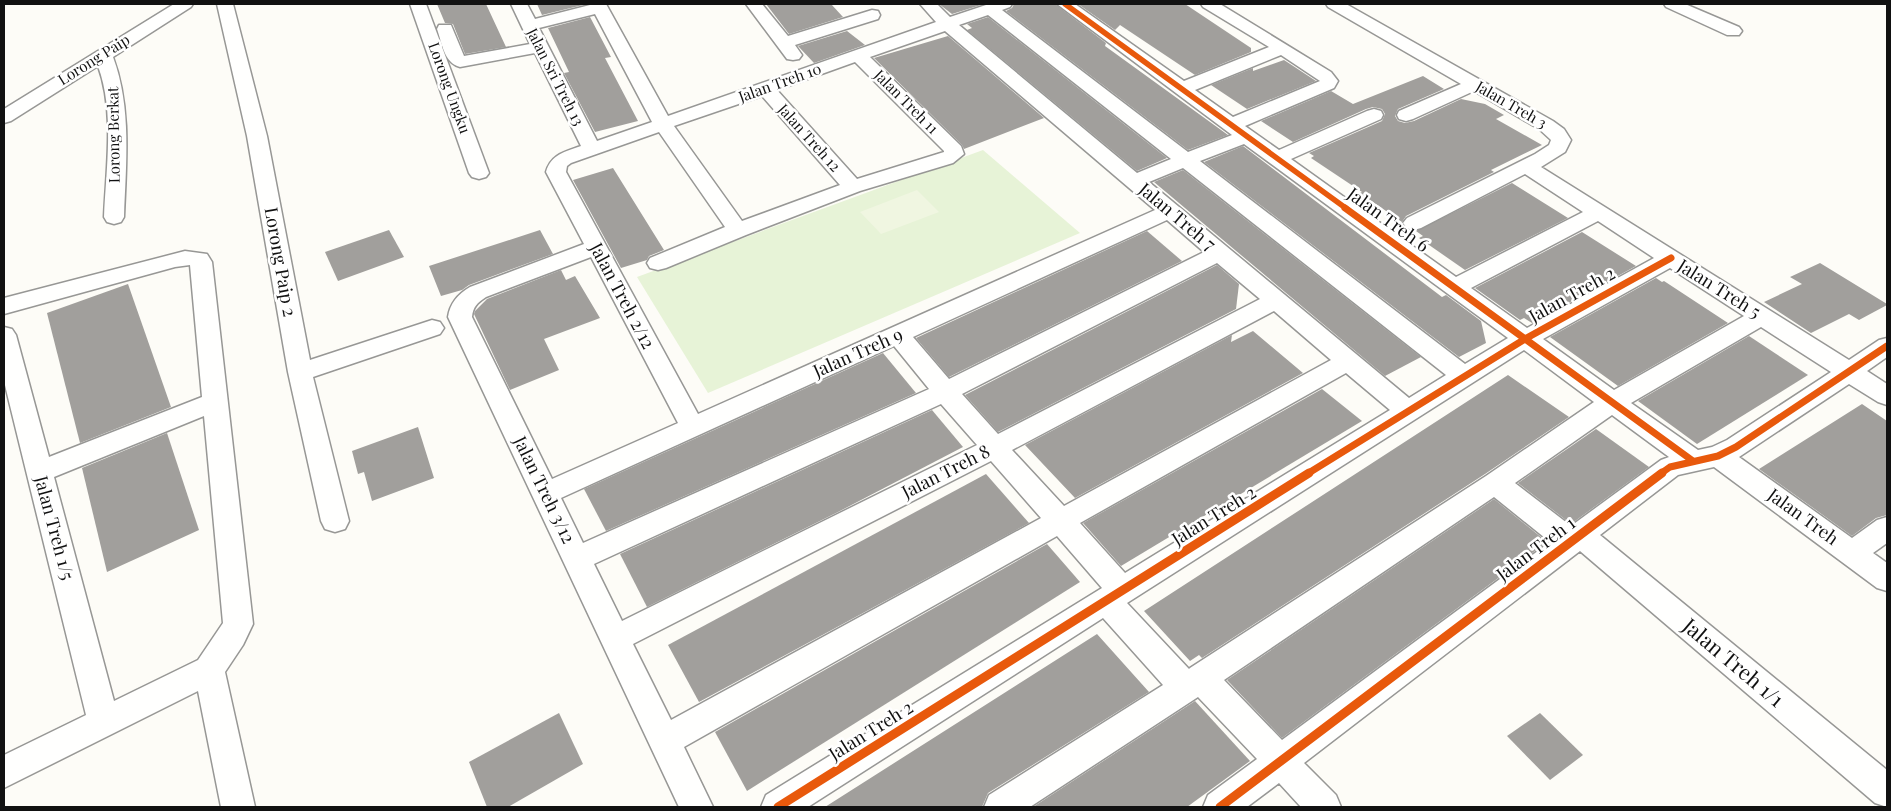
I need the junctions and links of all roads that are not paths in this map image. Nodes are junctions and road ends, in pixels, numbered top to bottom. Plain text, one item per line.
1 (185, 4) edge
2 (418, 4) edge
3 (434, 4) edge
4 (518, 4) edge
5 (754, 4) edge
6 (928, 4) edge
7 (1065, 4) edge
8 (1209, 4) edge
9 (1334, 4) edge
10 (1672, 4) edge
11 (217, 5) edge
12 (595, 6) edge
13 (997, 6) edge
14 (867, 10) edge
15 (946, 24) junction
16 (530, 25) junction
17 (215, 30) dead end
18 (1733, 31) dead end
19 (897, 41) junction
20 (784, 43) junction
21 (541, 47) junction
22 (1282, 48) junction
23 (103, 54) junction
24 (858, 55) junction
25 (807, 73) junction
26 (1475, 84) junction
27 (765, 88) junction
28 (1181, 89) junction
29 (1374, 115) dead end
30 (1406, 115) dead end
31 (4, 117) edge
32 (663, 124) junction
33 (1239, 130) junction
34 (592, 149) junction
35 (1276, 158) junction
36 (1187, 160) junction
37 (558, 164) joint
38 (1526, 166) junction
39 (479, 173) dead end
40 (1134, 181) junction
41 (853, 187) junction
42 (1170, 211) junction
43 (1599, 212) junction
44 (114, 217) dead end
45 (1414, 223) dead end
46 (738, 230) junction
47 (596, 247) junction
48 (1219, 253) junction
49 (1671, 258) junction
50 (658, 263) dead end
51 (1454, 287) junction
52 (1276, 300) junction
53 (4, 306) edge
54 (1761, 316) junction
55 (432, 328) dead end
56 (4, 335) edge
57 (898, 335) junction
58 (1525, 339) junction
59 (1887, 346) edge
60 (1348, 361) junction
61 (1849, 371) junction
62 (300, 372) junction
63 (1464, 376) junction
64 (944, 392) junction
65 (1887, 396) edge
66 (215, 402) junction
67 (1612, 402) junction
68 (1408, 411) junction
69 (693, 427) junction
70 (995, 446) junction
71 (1706, 458) junction
72 (39, 472) junction
73 (1495, 483) junction
74 (546, 494) junction
75 (1061, 520) junction
76 (335, 521) dead end
77 (1887, 528) edge
78 (1575, 538) junction
79 (1854, 553) junction
80 (577, 558) junction
81 (1887, 579) edge
82 (1115, 596) junction
83 (615, 639) junction
84 (209, 670) junction
85 (1194, 683) junction
86 (104, 722) junction
87 (664, 741) junction
88 (1282, 760) junction
89 (4, 772) edge
90 (1887, 791) edge
91 (238, 807) edge
92 (696, 807) edge
93 (778, 807) edge
94 (1001, 807) edge
95 (1220, 807) edge
96 (1324, 807) edge

1 - 23 street, Lorong Paip
2 - 39 street, Lorong Ungku
3 - 21 street
4 - 16 street, Jalan Sri Treh 13
5 - 20 street
6 - 15 street, Jalan Treh 7
7 - 28 street, Jalan Treh 6
8 - 22 street
9 - 26 street, Jalan Treh 3
10 - 18 street
11 - 17 street
11 - 62 street, Lorong Paip 2
12 - 16 street
12 - 32 street
13 - 15 street, Jalan Treh 10
13 - 36 street
14 - 19 street
14 - 20 street
15 - 19 street, Jalan Treh 10
15 - 40 street, Jalan Treh 7
16 - 21 street, Jalan Sri Treh 13
19 - 24 street, Jalan Treh 10
20 - 25 street
21 - 34 street, Jalan Sri Treh 13
22 - 28 street
22 - 33 street
23 - 31 street, Lorong Paip
23 - 44 street, Lorong Berkat
24 - 25 street, Jalan Treh 10
24 - 41 street, Jalan Treh 11
25 - 27 street, Jalan Treh 10
26 - 30 street
26 - 38 street, Jalan Treh 3
27 - 32 street, Jalan Treh 10
27 - 41 street, Jalan Treh 12
28 - 33 street, Jalan Treh 6
29 - 35 street
32 - 34 street, Jalan Treh 10
32 - 46 street
33 - 35 street, Jalan Treh 6
33 - 36 street
34 - 37 street, Jalan Treh 10
35 - 51 street, Jalan Treh 6
36 - 40 street
36 - 63 street
37 - 47 street, Jalan Treh 2/12
38 - 43 street, Jalan Treh 5
38 - 45 street, Jalan Treh 3
40 - 42 street, Jalan Treh 7
41 - 46 street
42 - 48 street, Jalan Treh 7
42 - 57 street, Jalan Treh 9
43 - 49 street, Jalan Treh 5
43 - 51 street
46 - 50 street
47 - 69 street, Jalan Treh 2/12
47 - 74 street, Jalan Treh 3/12
48 - 52 street, Jalan Treh 7
48 - 64 street
49 - 54 street, Jalan Treh 5
49 - 58 street, Jalan Treh 2
51 - 58 street, Jalan Treh 6
52 - 60 street, Jalan Treh 7
52 - 70 street, Jalan Treh 8
53 - 66 street
54 - 61 street, Jalan Treh 5
54 - 67 street
55 - 62 street
56 - 72 street, Jalan Treh 1/5
57 - 64 street
57 - 69 street, Jalan Treh 9
58 - 63 street, Jalan Treh 2
58 - 67 street, Jalan Treh 6
59 - 61 street, Jalan Treh 1
60 - 68 street, Jalan Treh 7
60 - 75 street
61 - 65 street, Jalan Treh 5
61 - 71 street, Jalan Treh 1
62 - 76 street, Lorong Paip 2
63 - 68 street, Jalan Treh 2
64 - 70 street
64 - 80 street
66 - 72 street
66 - 84 street
67 - 71 street, Jalan Treh 6
67 - 73 street
68 - 82 street, Jalan Treh 2
69 - 74 street, Jalan Treh 9
70 - 75 street
70 - 83 street, Jalan Treh 8
71 - 78 street, Jalan Treh 1
71 - 79 street, Jalan Treh
72 - 86 street, Jalan Treh 1/5
73 - 78 street, Jalan Treh 1/1
73 - 85 street
74 - 80 street, Jalan Treh 3/12
75 - 82 street
75 - 87 street
77 - 79 street
78 - 88 street, Jalan Treh 1
78 - 90 street, Jalan Treh 1/1
79 - 81 street, Jalan Treh
80 - 83 street, Jalan Treh 3/12
82 - 85 street
82 - 93 street, Jalan Treh 2
83 - 87 street, Jalan Treh 3/12
84 - 86 street
84 - 91 street
85 - 88 street
85 - 94 street
86 - 89 street
87 - 92 street, Jalan Treh 3/12
88 - 95 street, Jalan Treh 1
88 - 96 street

